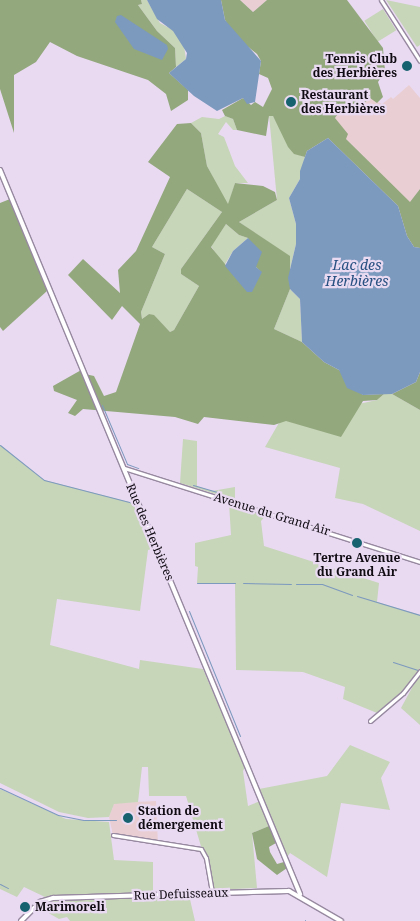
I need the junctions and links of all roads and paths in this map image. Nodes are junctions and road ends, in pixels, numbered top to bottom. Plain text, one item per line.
1 (381, 0) edge
2 (420, 61) edge
3 (0, 170) edge
4 (124, 468) junction
5 (420, 562) edge
6 (420, 671) edge
7 (370, 721) dead end
8 (113, 836) dead end
9 (212, 892) junction
10 (300, 894) junction
11 (21, 921) edge
12 (341, 921) edge

1 - 2 street
3 - 4 street, Rue des Herbières
4 - 5 street, Avenue du Grand Air
4 - 10 street, Rue des Herbières
6 - 7 street
8 - 9 street
9 - 10 street, Rue Defuisseaux
9 - 11 street, Rue Defuisseaux
10 - 12 street, Rue Defuisseaux

